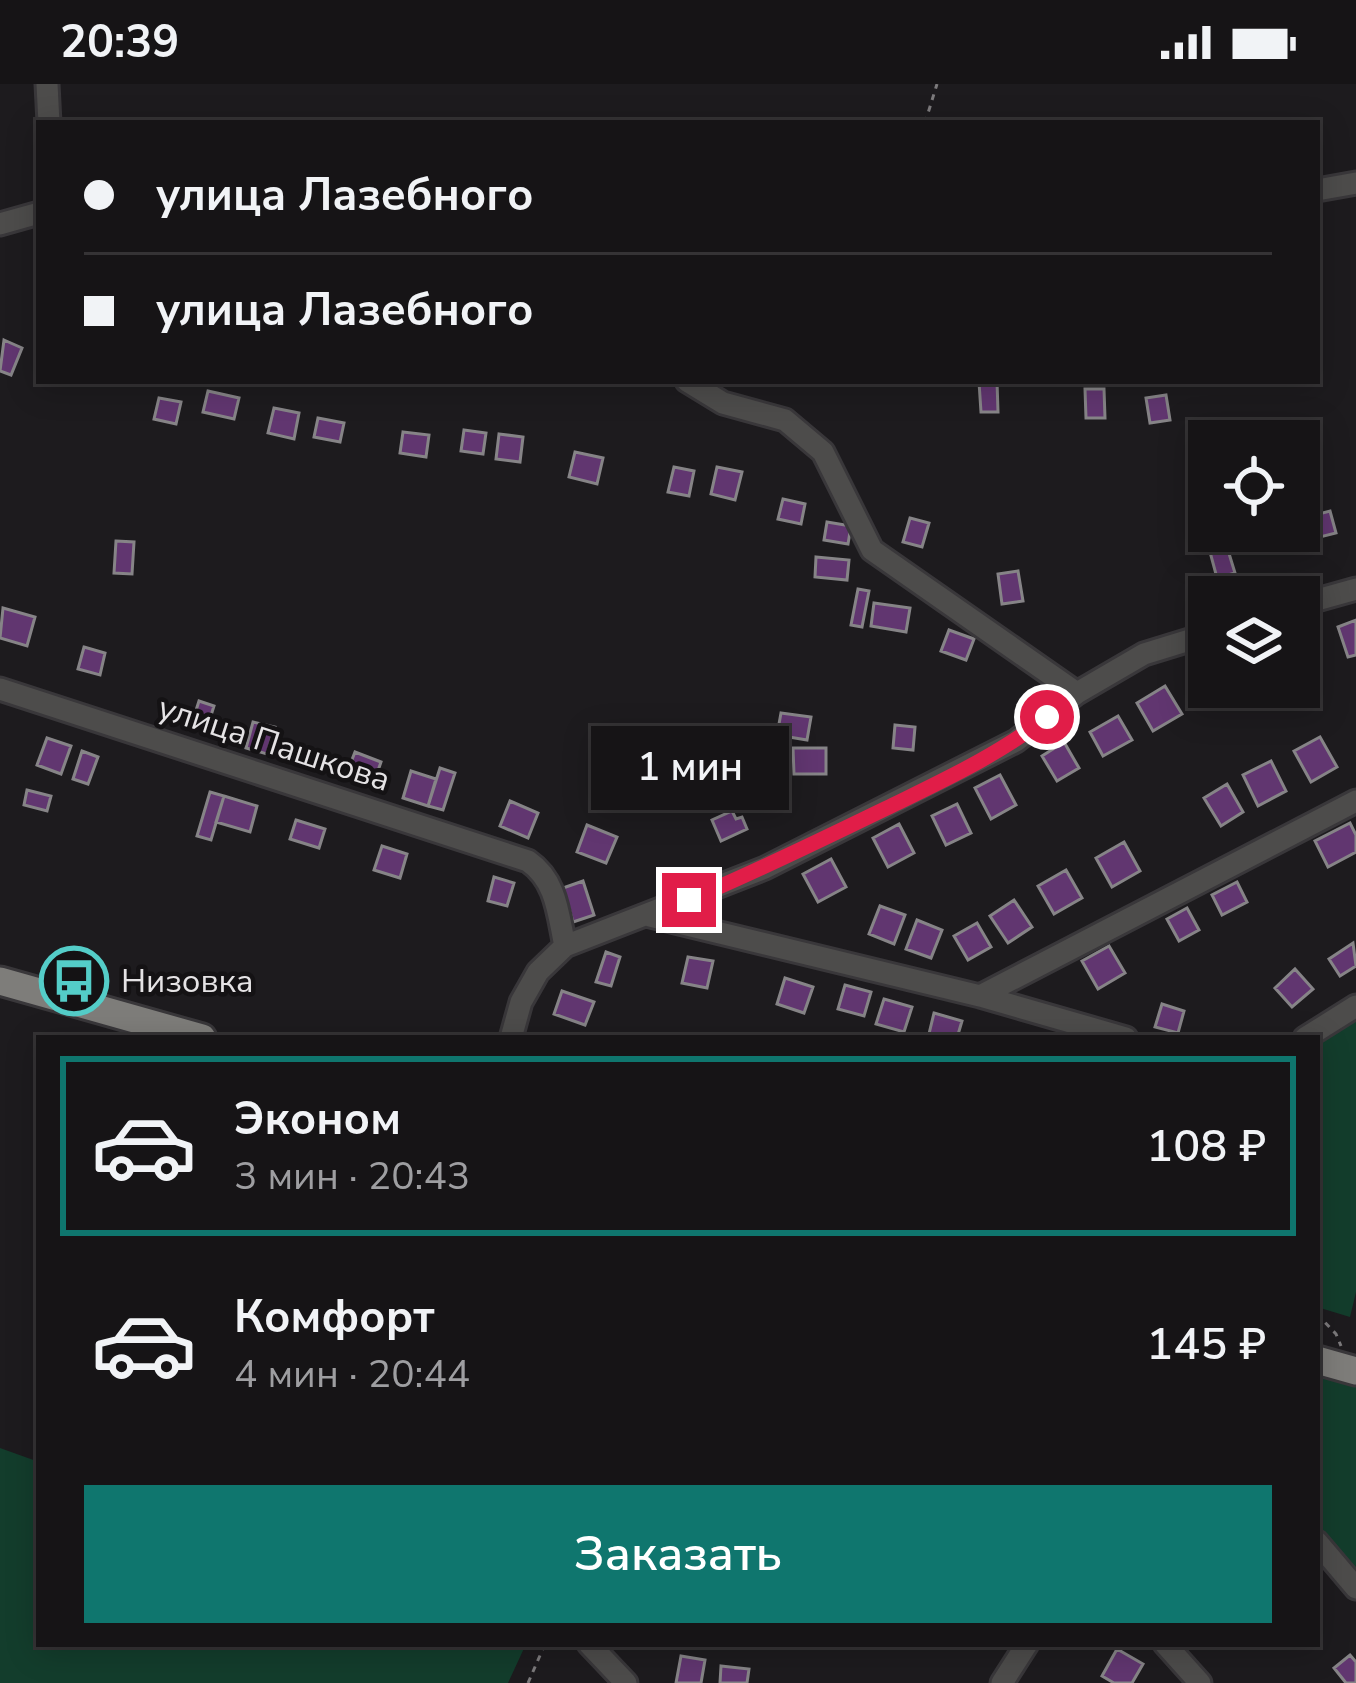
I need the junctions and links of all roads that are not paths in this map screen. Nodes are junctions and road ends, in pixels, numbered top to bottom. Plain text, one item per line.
1 (47, 84) edge
2 (49, 120) edge
3 (1356, 183) edge
4 (1320, 189) edge
5 (36, 214) edge
6 (0, 224) edge
7 (692, 384) edge
8 (1356, 589) edge
9 (1320, 599) edge
10 (1188, 641) edge
11 (0, 689) edge
12 (1077, 693) junction
13 (1356, 801) edge
14 (650, 916) junction
15 (565, 946) junction
16 (0, 981) edge
17 (0, 996) edge
18 (980, 996) junction
19 (1356, 1006) edge
20 (141, 1035) edge
21 (191, 1035) edge
22 (512, 1035) edge
23 (1116, 1035) edge
24 (1310, 1035) edge
25 (1320, 1546) edge
26 (1356, 1588) edge
27 (593, 1647) edge
28 (1025, 1647) edge
29 (1169, 1647) edge
30 (626, 1683) edge
31 (1002, 1683) edge
32 (1201, 1683) edge

1 - 2 street
3 - 4 street
5 - 6 street
7 - 12 street
8 - 9 street
10 - 12 street
11 - 15 street, улица Пашкова
12 - 14 street
13 - 18 street
14 - 15 street
14 - 18 street
15 - 22 street
16 - 21 main road
17 - 20 main road
18 - 23 street
19 - 24 street
25 - 26 street
27 - 30 street
28 - 31 street
29 - 32 street

